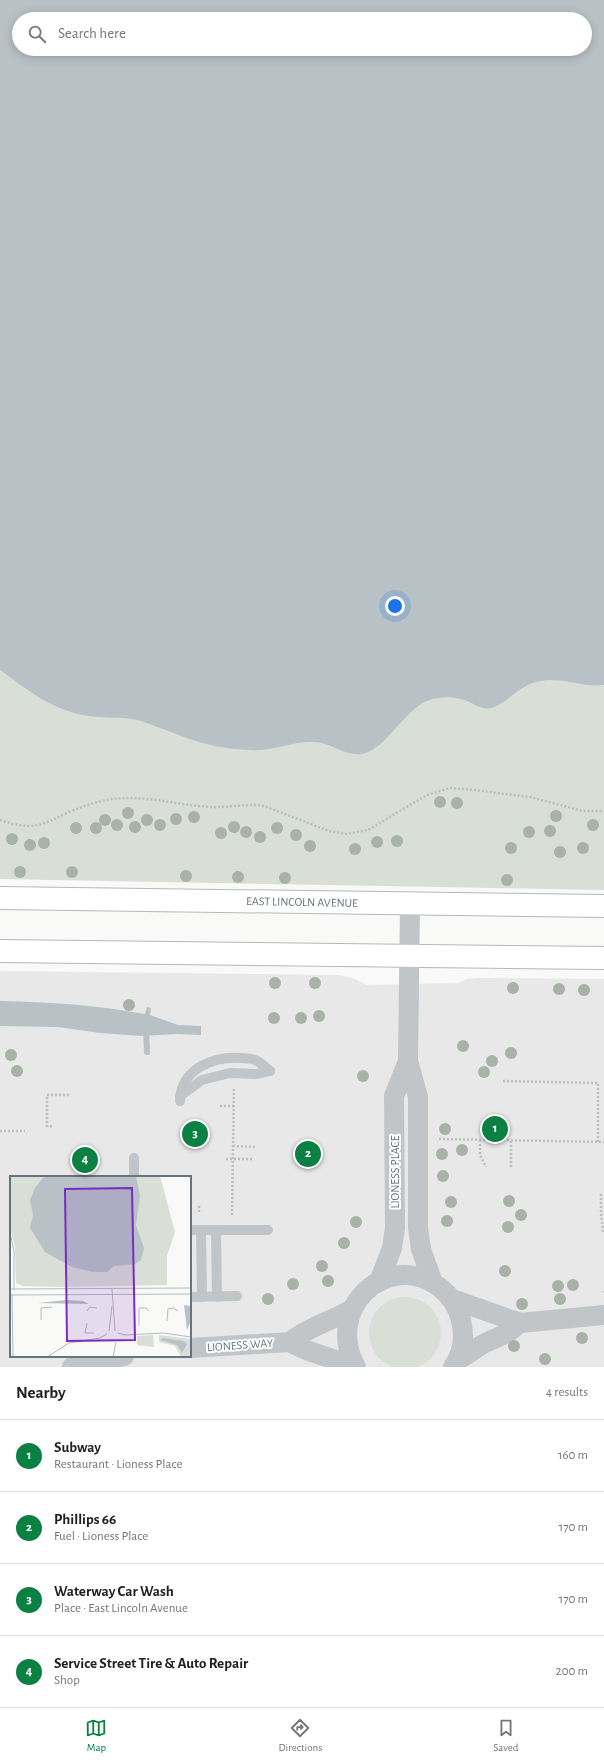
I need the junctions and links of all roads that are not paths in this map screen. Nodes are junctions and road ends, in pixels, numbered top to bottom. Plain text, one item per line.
1 (0, 898) edge
2 (410, 904) junction
3 (604, 906) edge
4 (0, 951) edge
5 (410, 956) junction
6 (604, 958) edge
7 (408, 1061) junction
8 (180, 1098) joint
9 (134, 1158) dead end
10 (134, 1176) edge
11 (191, 1230) edge
12 (201, 1230) junction
13 (216, 1230) junction
14 (268, 1230) dead end
15 (379, 1282) junction
16 (433, 1283) junction
17 (237, 1296) dead end
18 (191, 1297) edge
19 (202, 1297) junction
20 (217, 1297) junction
21 (452, 1299) junction
22 (352, 1309) junction
23 (604, 1315) edge
24 (520, 1322) junction
25 (290, 1342) junction
26 (191, 1348) edge
27 (119, 1357) edge
28 (455, 1364) edge
29 (72, 1367) edge
30 (355, 1367) edge

1 - 2 main road, EAST LINCOLN AVENUE
2 - 3 main road, EAST LINCOLN AVENUE
2 - 5 street, LIONESS PLACE
4 - 5 main road
5 - 6 main road
5 - 7 street, LIONESS PLACE
7 - 15 street, LIONESS PLACE
7 - 16 street, LIONESS PLACE
8 - 8 lane
9 - 10 lane
11 - 12 lane
12 - 13 lane
12 - 19 lane
13 - 14 lane
13 - 20 lane
15 - 16 street
15 - 22 street
16 - 21 street
17 - 20 lane
18 - 19 lane
19 - 20 lane
21 - 24 street
21 - 28 street
22 - 25 street, LIONESS WAY
22 - 30 street
23 - 24 street
24 - 28 street
25 - 26 street, LIONESS WAY
25 - 30 street, LIONESS WAY
27 - 29 street

